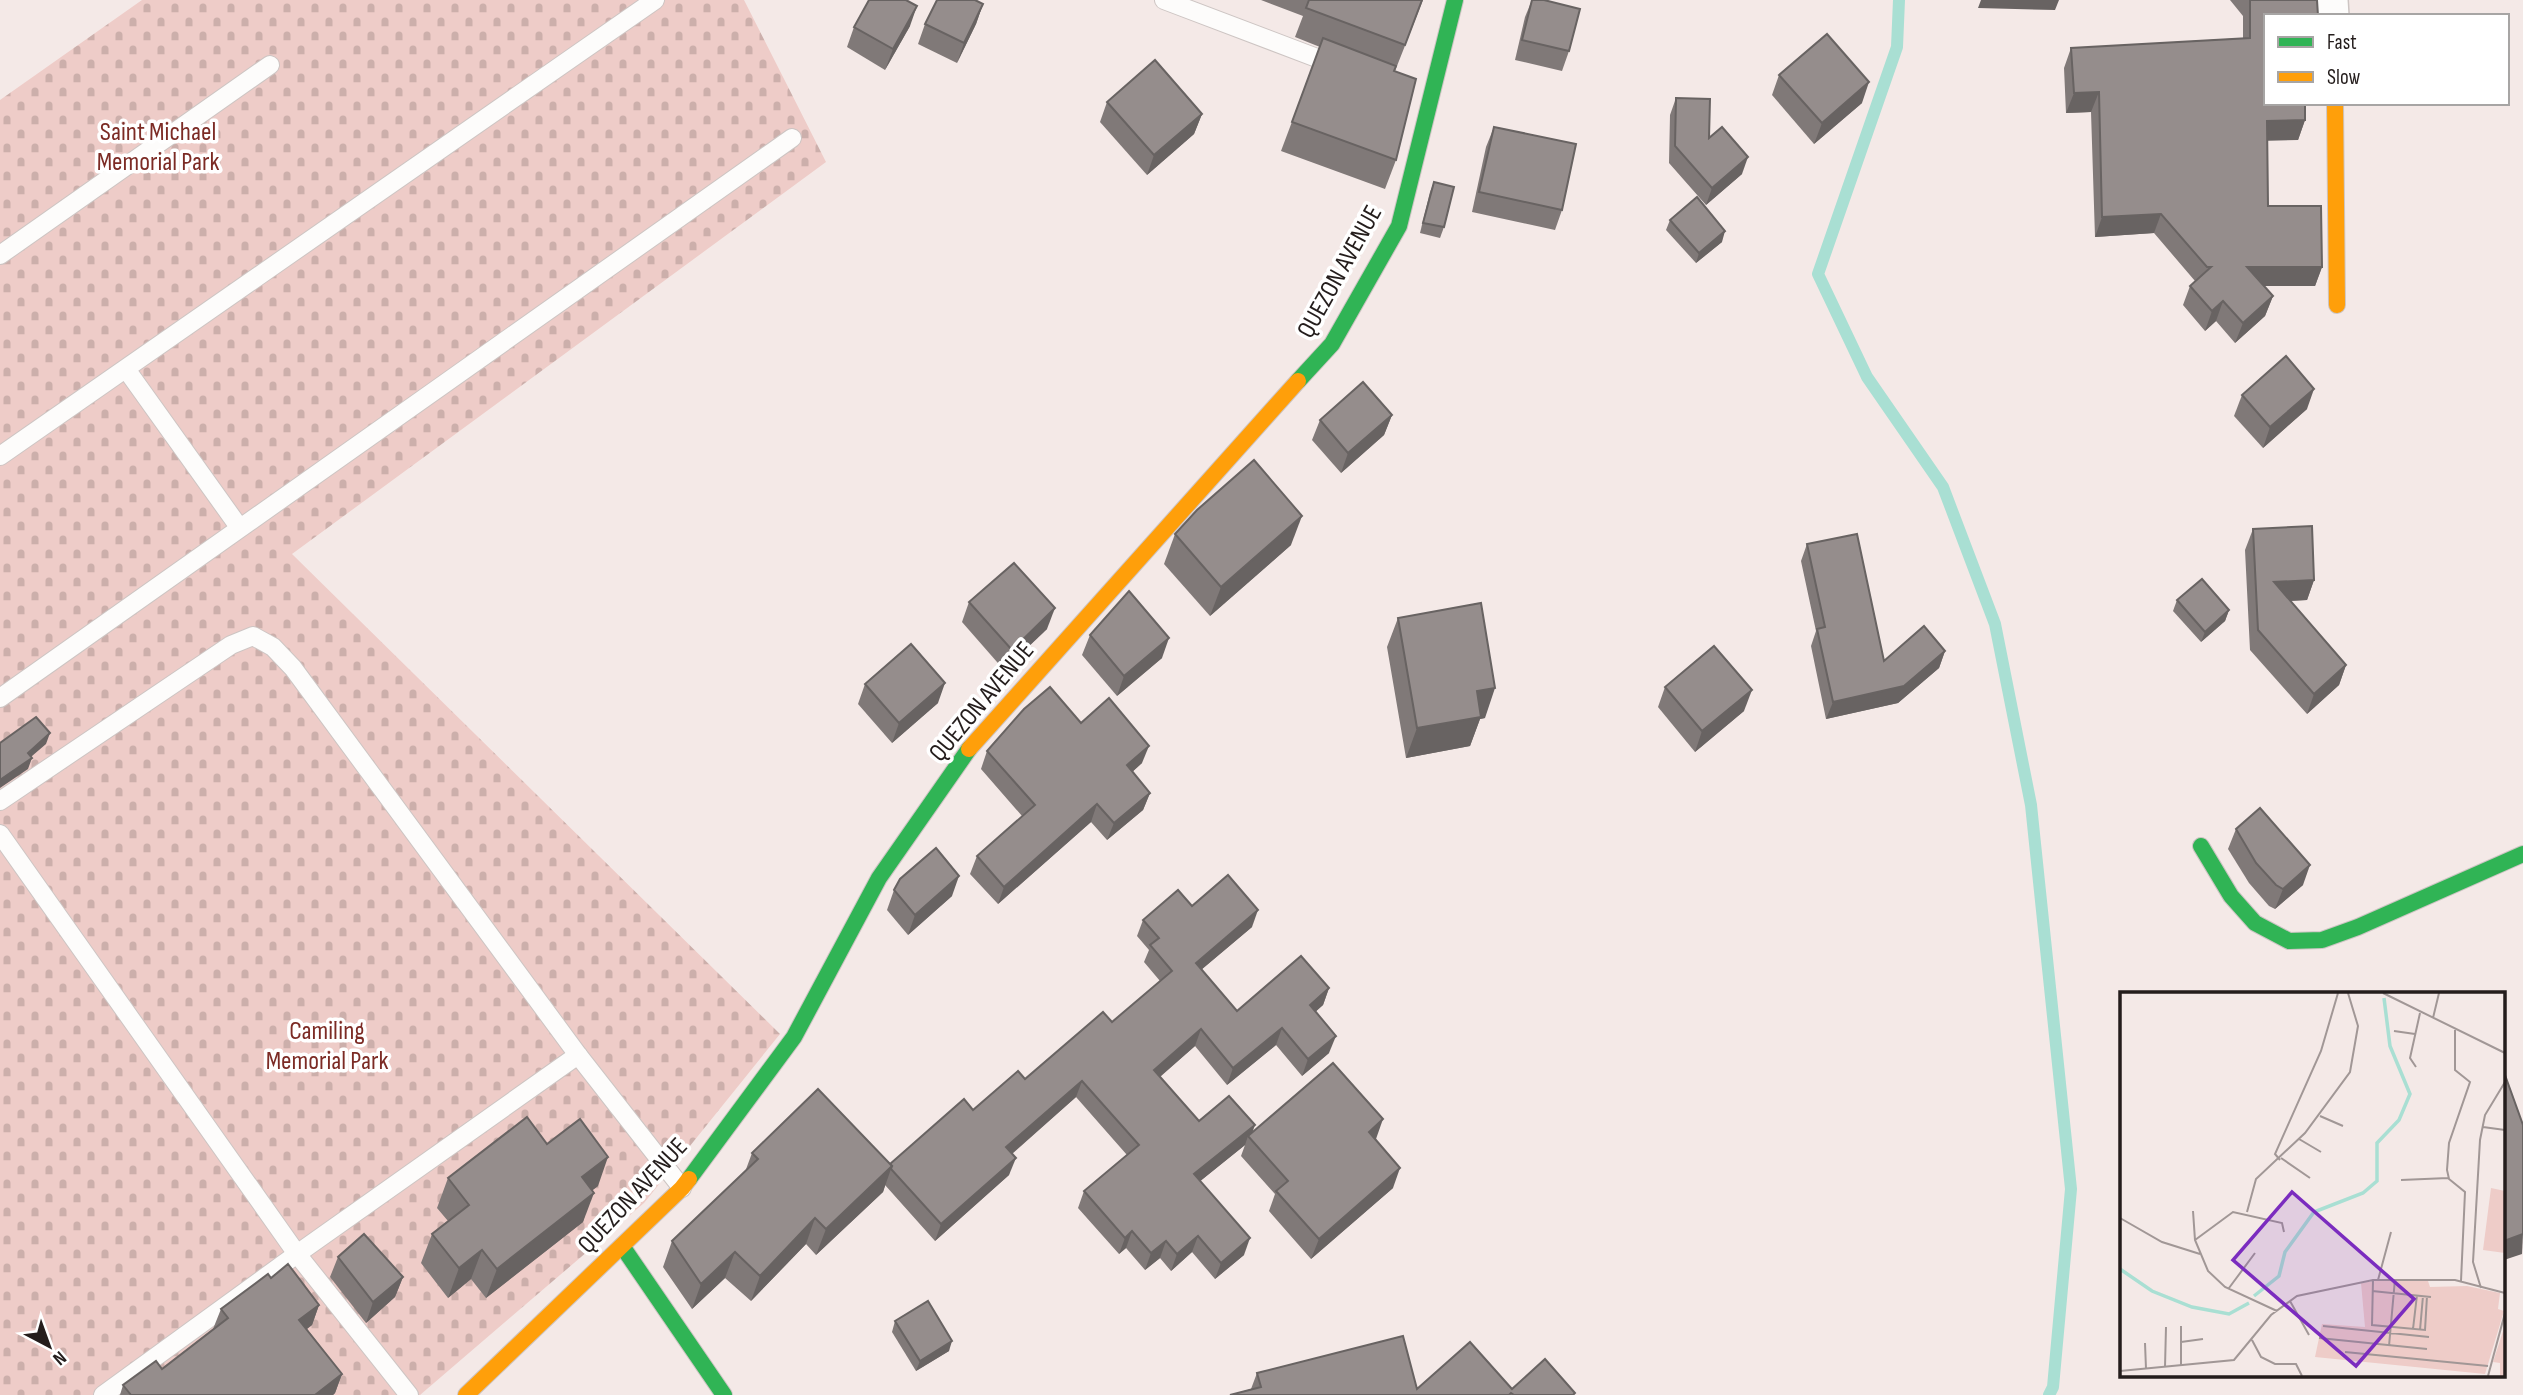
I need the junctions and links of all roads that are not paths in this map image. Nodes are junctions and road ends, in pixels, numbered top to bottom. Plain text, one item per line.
1 (655, 0) edge
2 (1164, 0) edge
3 (1455, 0) edge
4 (270, 65) dead end
5 (1354, 71) edge
6 (2335, 105) edge
7 (792, 138) dead end
8 (0, 255) edge
9 (2337, 305) dead end
10 (126, 369) junction
11 (0, 456) edge
12 (239, 527) junction
13 (0, 698) edge
14 (0, 801) edge
15 (0, 834) edge
16 (2201, 846) dead end
17 (2523, 854) edge
18 (578, 1055) junction
19 (682, 1188) junction
20 (622, 1246) junction
21 (297, 1254) junction
22 (103, 1395) edge
23 (409, 1395) edge
24 (466, 1395) edge
25 (724, 1395) edge

1 - 10 lane
2 - 5 lane
3 - 19 street, QUEZON AVENUE
4 - 8 lane
6 - 9 street
7 - 12 lane
10 - 11 lane
10 - 12 lane
12 - 13 lane
14 - 18 lane
15 - 21 lane
16 - 17 street
18 - 19 lane
18 - 21 lane
19 - 20 street, QUEZON AVENUE
20 - 24 street, QUEZON AVENUE
20 - 25 street
21 - 22 lane
21 - 23 lane

